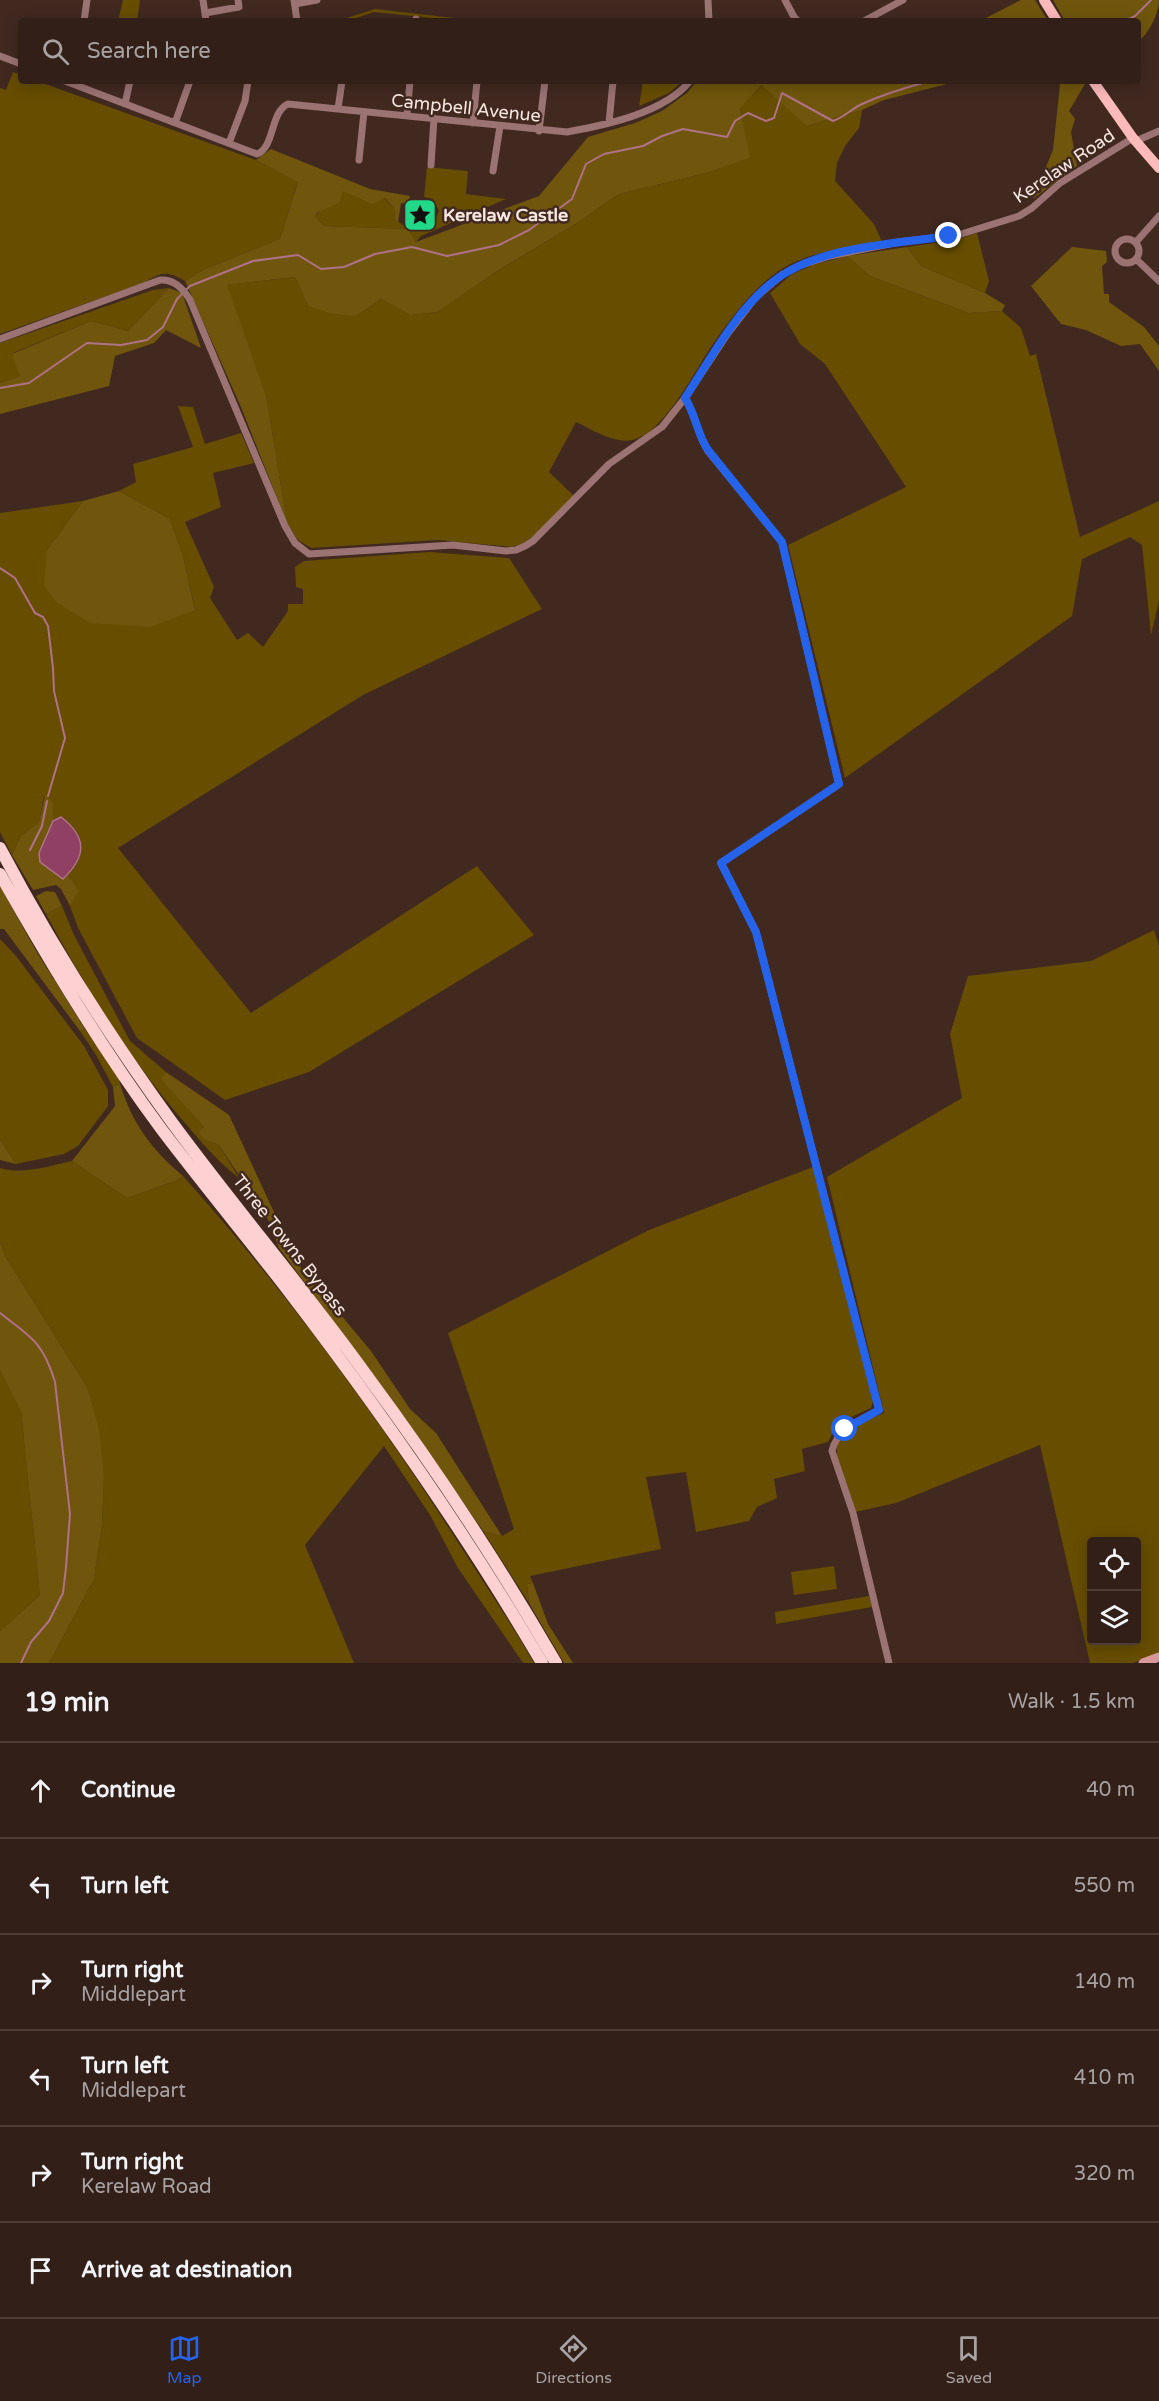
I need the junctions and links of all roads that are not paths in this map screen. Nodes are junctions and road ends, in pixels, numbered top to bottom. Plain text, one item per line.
1 (87, 0) edge
2 (203, 0) edge
3 (238, 0) edge
4 (317, 0) edge
5 (708, 0) edge
6 (785, 0) edge
7 (903, 0) edge
8 (1044, 0) edge
9 (295, 2) edge
10 (205, 17) edge
11 (84, 18) edge
12 (297, 18) edge
13 (709, 18) edge
14 (795, 18) edge
15 (870, 18) edge
16 (1055, 18) edge
17 (0, 56) edge
18 (18, 63) edge
19 (73, 84) edge
20 (129, 84) edge
21 (189, 84) edge
22 (247, 84) edge
23 (342, 84) edge
24 (410, 84) edge
25 (477, 84) edge
26 (545, 84) edge
27 (613, 84) edge
28 (687, 84) edge
29 (1095, 84) edge
30 (125, 104) junction
31 (338, 109) junction
32 (364, 112) junction
33 (407, 116) junction
34 (434, 118) junction
35 (175, 123) junction
36 (473, 123) junction
37 (609, 123) junction
38 (500, 126) junction
39 (539, 131) junction
40 (1159, 132) edge
41 (1134, 140) junction
42 (229, 143) junction
43 (359, 160) dead end
44 (430, 165) dead end
45 (1159, 168) edge
46 (493, 171) dead end
47 (1159, 216) edge
48 (1136, 242) junction
49 (1136, 259) junction
50 (1159, 281) edge
51 (0, 339) edge
52 (685, 398) junction
53 (0, 848) edge
54 (0, 874) edge
55 (542, 1663) edge
56 (556, 1663) edge
57 (889, 1663) edge

1 - 11 street
2 - 10 street
3 - 10 street
4 - 9 street
5 - 13 street
6 - 14 street
7 - 15 street
8 - 16 main road
9 - 12 street
17 - 18 street
19 - 30 street
20 - 30 street
21 - 35 street
22 - 42 street
23 - 31 street
24 - 33 street
25 - 36 street
26 - 39 street
27 - 37 street
28 - 37 street, Campbell Avenue
29 - 41 main road
30 - 35 street
31 - 32 street, Campbell Avenue
31 - 42 street, Campbell Avenue
32 - 33 street, Campbell Avenue
32 - 43 street
33 - 34 street, Campbell Avenue
34 - 36 street, Campbell Avenue
34 - 44 street
35 - 42 street
36 - 38 street, Campbell Avenue
37 - 39 street, Campbell Avenue
38 - 39 street, Campbell Avenue
38 - 46 street
40 - 41 street, Kerelaw Road
41 - 45 main road
41 - 52 street, Kerelaw Road
47 - 48 street
48 - 49 street
48 - 49 street
49 - 50 street
51 - 52 street, Kerelaw Road
52 - 57 street
53 - 56 highway, Three Towns Bypass
54 - 55 highway, Three Towns Bypass

